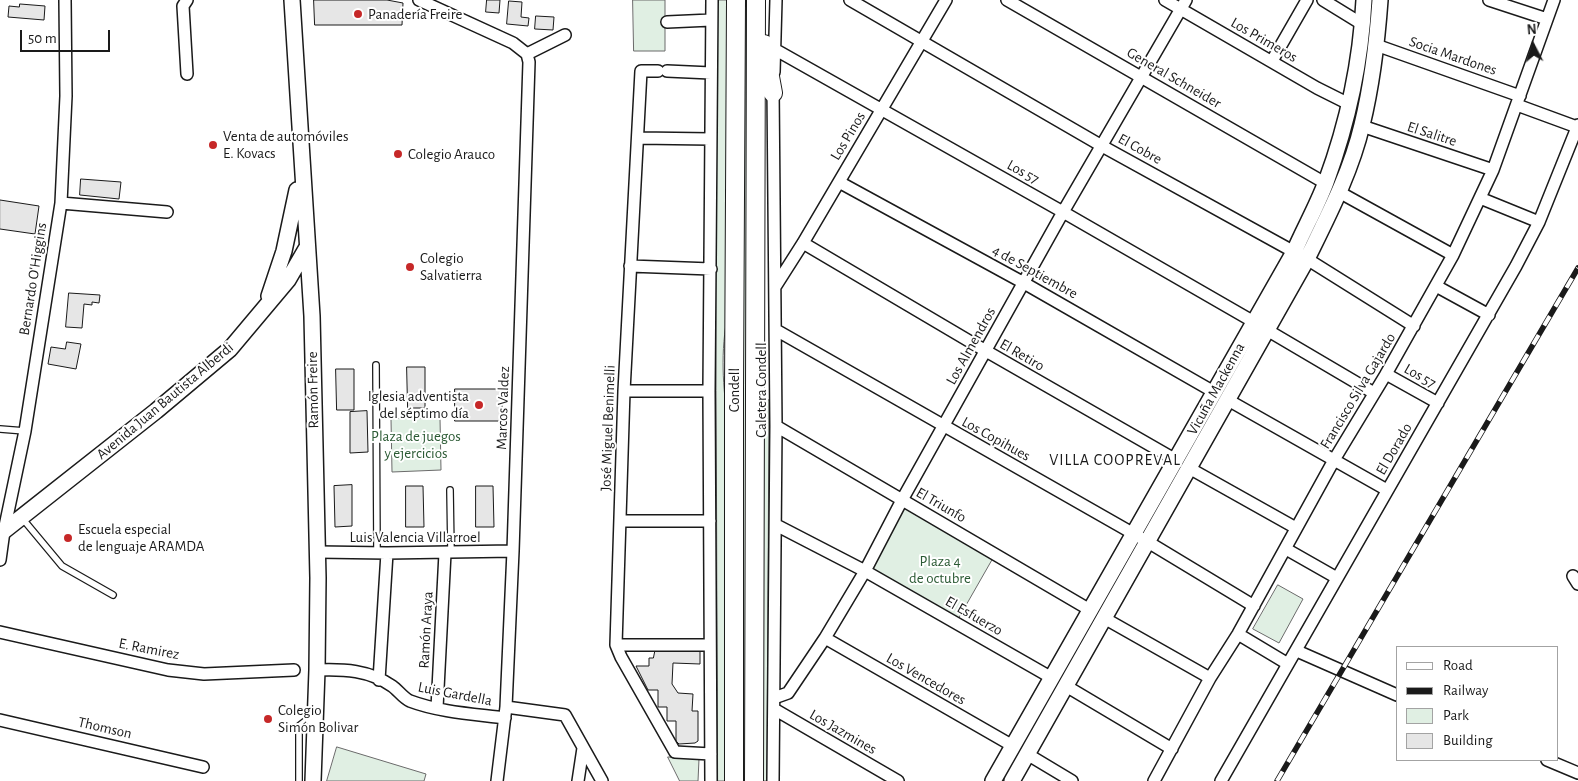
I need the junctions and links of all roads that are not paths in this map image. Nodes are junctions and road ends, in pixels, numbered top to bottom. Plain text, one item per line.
1 (65, 0) edge
2 (187, 0) edge
3 (292, 0) edge
4 (419, 0) edge
5 (712, 0) edge
6 (736, 0) edge
7 (756, 0) edge
8 (776, 0) edge
9 (850, 0) edge
10 (946, 0) edge
11 (1007, 0) edge
12 (1165, 0) edge
13 (1307, 0) edge
14 (1323, 0) edge
15 (1364, 0) edge
16 (1380, 0) edge
17 (1489, 0) edge
18 (1554, 0) edge
19 (1183, 5) edge
20 (1547, 19) junction
21 (711, 20) junction
22 (667, 22) dead end
23 (1362, 24) junction
24 (565, 35) dead end
25 (922, 42) junction
26 (1376, 46) junction
27 (776, 50) junction
28 (527, 54) junction
29 (1272, 61) junction
30 (711, 73) junction
31 (187, 74) dead end
32 (1141, 76) junction
33 (773, 93) junction
34 (1519, 100) junction
35 (1349, 104) junction
36 (881, 110) junction
37 (1362, 126) junction
38 (1578, 126) edge
39 (638, 138) junction
40 (711, 138) junction
41 (1102, 146) junction
42 (301, 159) junction
43 (1493, 170) junction
44 (839, 182) junction
45 (1325, 183) junction
46 (1339, 192) junction
47 (1480, 198) junction
48 (61, 203) junction
49 (167, 212) dead end
50 (1063, 212) junction
51 (1539, 222) junction
52 (803, 243) junction
53 (307, 247) junction
54 (1294, 252) junction
55 (1453, 255) junction
56 (1307, 259) junction
57 (630, 266) junction
58 (711, 269) junction
59 (288, 280) junction
60 (1024, 283) junction
61 (309, 286) junction
62 (1436, 286) junction
63 (775, 287) junction
64 (264, 309) junction
65 (1489, 315) junction
66 (1254, 322) junction
67 (1414, 326) junction
68 (776, 330) junction
69 (1267, 330) junction
70 (986, 351) junction
71 (376, 365) dead end
72 (1386, 374) junction
73 (624, 391) junction
74 (709, 391) junction
75 (1214, 392) junction
76 (1374, 393) junction
77 (1228, 400) junction
78 (1438, 403) junction
79 (776, 426) junction
80 (943, 426) junction
81 (0, 429) edge
82 (25, 431) junction
83 (1176, 460) junction
84 (1334, 460) junction
85 (1189, 468) junction
86 (450, 490) dead end
87 (1386, 490) junction
88 (902, 500) junction
89 (22, 518) junction
90 (620, 521) junction
91 (710, 521) junction
92 (776, 525) junction
93 (1296, 528) junction
94 (2, 532) edge
95 (1134, 534) junction
96 (1148, 542) junction
97 (1286, 549) junction
98 (513, 551) junction
99 (318, 552) junction
100 (448, 552) junction
101 (382, 553) junction
102 (0, 560) edge
103 (865, 571) junction
104 (1337, 578) junction
105 (113, 595) dead end
106 (1254, 606) junction
107 (1090, 610) junction
108 (1104, 618) junction
109 (0, 632) edge
110 (1238, 634) junction
111 (825, 638) junction
112 (616, 645) junction
113 (710, 645) junction
114 (1297, 651) junction
115 (1288, 664) junction
116 (294, 670) dead end
117 (318, 670) junction
118 (1052, 678) junction
119 (1210, 678) junction
120 (379, 680) junction
121 (1066, 686) junction
122 (1396, 695) edge
123 (774, 704) junction
124 (437, 708) junction
125 (315, 713) junction
126 (506, 713) junction
127 (0, 720) edge
128 (1013, 746) junction
129 (583, 748) junction
130 (1172, 749) junction
131 (711, 754) junction
132 (1027, 754) junction
133 (1550, 761) edge
134 (203, 767) dead end
135 (1578, 773) edge
136 (298, 781) edge
137 (313, 781) edge
138 (497, 781) edge
139 (578, 781) edge
140 (602, 781) edge
141 (711, 781) edge
142 (734, 781) edge
143 (754, 781) edge
144 (773, 781) edge
145 (898, 781) edge
146 (993, 781) edge
147 (1012, 781) edge
148 (1072, 781) edge
149 (1154, 781) edge
150 (1221, 781) edge

1 - 48 street, Bernardo O'Higgins
2 - 31 street
3 - 42 main road, Ramón Freire
4 - 28 street
5 - 21 street
6 - 142 main road, Condell
7 - 33 main road
7 - 143 main road, Condell
8 - 27 street, Caletera Condell
9 - 25 street, El Cobre
10 - 25 street, Los Pinos
11 - 32 street, General Schneider
12 - 19 street, Los Primeros
13 - 29 street
14 - 23 street
15 - 23 main road, Vicuña Mackenna
16 - 26 main road, Vicuña Mackenna
17 - 20 street
18 - 20 street, Francisco Silva Gajardo
19 - 29 street, Los Primeros
19 - 32 street, Los Almendros
20 - 34 street, Francisco Silva Gajardo
21 - 22 street
21 - 30 street
23 - 35 main road, Vicuña Mackenna
24 - 28 street
25 - 36 street, Los Pinos
25 - 41 street, El Cobre
26 - 34 street, Socia Mardones
26 - 37 main road, Vicuña Mackenna
27 - 33 street, Caletera Condell
27 - 36 street, Los 57
28 - 98 street, Marcos Valdez
29 - 35 street, Los Primeros
30 - 39 street, José Miguel Benimelli
30 - 40 street
32 - 41 street, Los Almendros
32 - 45 street, General Schneider
33 - 63 street, Caletera Condell
34 - 38 street, Socia Mardones
34 - 43 street, Francisco Silva Gajardo
35 - 45 main road, Vicuña Mackenna
36 - 44 street, Los Pinos
36 - 50 street, Los 57
37 - 43 street, El Salitre
37 - 46 main road, Vicuña Mackenna
38 - 51 street, El Dorado
39 - 40 street
39 - 57 street, José Miguel Benimelli
40 - 58 street
41 - 50 street, Los Almendros
41 - 54 street, El Cobre
42 - 53 main road, Ramón Freire
42 - 64 main road
43 - 47 street, Francisco Silva Gajardo
44 - 52 street, Los Pinos
44 - 60 street, 4 de Septiembre
45 - 54 main road, Vicuña Mackenna
46 - 55 street
46 - 56 main road, Vicuña Mackenna
47 - 51 street
47 - 55 street, Francisco Silva Gajardo
48 - 49 street
48 - 82 street, Bernardo O'Higgins
50 - 60 street, Los Almendros
50 - 66 street, Los 57
51 - 65 street, El Dorado
52 - 63 street, Los Pinos
52 - 70 street, El Retiro
53 - 59 main road, Avenida Juan Bautista Alberdi
53 - 61 main road, Ramón Freire
54 - 56 street, El Cobre
54 - 66 main road, Vicuña Mackenna
55 - 62 street, Francisco Silva Gajardo
56 - 67 street, El Cobre
56 - 69 main road, Vicuña Mackenna
57 - 58 street
57 - 73 street, José Miguel Benimelli
58 - 74 street
59 - 61 main road
59 - 64 main road, Avenida Juan Bautista Alberdi
60 - 70 street, Los Almendros
60 - 75 street, 4 de Septiembre
61 - 99 main road, Ramón Freire
62 - 65 street
62 - 67 street, Francisco Silva Gajardo
63 - 68 street, Caletera Condell
64 - 89 main road, Avenida Juan Bautista Alberdi
65 - 78 street, El Dorado
66 - 75 main road, Vicuña Mackenna
67 - 72 street, Francisco Silva Gajardo
68 - 79 street, Caletera Condell
68 - 80 street, Los Copihues
69 - 76 street
69 - 77 main road, Vicuña Mackenna
70 - 80 street, Los Almendros
70 - 83 street, El Retiro
71 - 101 lane
72 - 76 street, Francisco Silva Gajardo
72 - 78 street, Los 57
73 - 74 street
73 - 90 street, José Miguel Benimelli
74 - 91 street
75 - 83 main road, Vicuña Mackenna
76 - 84 street, Francisco Silva Gajardo
77 - 84 street
77 - 85 main road, Vicuña Mackenna
78 - 87 street, El Dorado
79 - 88 street, El Triunfo
79 - 92 street, Caletera Condell
80 - 88 street, Los Almendros
80 - 95 street, Los Copihues
81 - 82 lane
82 - 94 street, Bernardo O'Higgins
83 - 95 main road, Vicuña Mackenna
84 - 87 street
84 - 93 street, Francisco Silva Gajardo
85 - 93 street
85 - 96 main road, Vicuña Mackenna
86 - 100 lane
87 - 104 street, El Dorado
88 - 103 street, Los Almendros
88 - 107 street, El Triunfo
89 - 94 main road, Avenida Juan Bautista Alberdi
89 - 105 lane
90 - 91 street
90 - 112 street, José Miguel Benimelli
91 - 113 street
92 - 103 street, El Esfuerzo
92 - 123 street, Caletera Condell
93 - 97 street, Francisco Silva Gajardo
94 - 102 street, Bernardo O'Higgins
95 - 96 street, Los Copihues
95 - 107 main road, Vicuña Mackenna
96 - 106 street, Los Copihues
96 - 108 main road, Vicuña Mackenna
97 - 104 street
97 - 106 street, Francisco Silva Gajardo
98 - 100 street, Luis Valencia Villarroel
98 - 126 street, Marcos Valdez
99 - 101 street, Luis Valencia Villarroel
99 - 117 main road, Ramón Freire
100 - 101 street, Luis Valencia Villarroel
100 - 124 street, Ramón Araya
101 - 120 street
103 - 111 street, Los Almendros
103 - 118 street, El Esfuerzo
104 - 114 street, El Dorado
106 - 110 street, Francisco Silva Gajardo
107 - 118 main road, Vicuña Mackenna
108 - 119 street
108 - 121 main road, Vicuña Mackenna
109 - 116 street, E. Ramirez
110 - 115 street
110 - 119 street, Francisco Silva Gajardo
111 - 123 street, Los Almendros
111 - 128 street, Los Vencedores
112 - 113 street
112 - 131 street, José Miguel Benimelli
113 - 131 street
114 - 115 street, El Dorado
114 - 122 street
115 - 150 street, El Dorado
117 - 120 street, Luis Gardella
117 - 125 main road, Ramón Freire
118 - 128 main road, Vicuña Mackenna
119 - 130 street, Francisco Silva Gajardo
120 - 124 street, Luis Gardella
121 - 130 street
121 - 132 main road, Vicuña Mackenna
123 - 144 street, Caletera Condell
123 - 145 street, Los Jazmines
124 - 126 street, Luis Gardella
125 - 136 lane
125 - 137 main road, Ramón Freire
126 - 129 street, Luis Gardella
126 - 138 street, Marcos Valdez
127 - 134 street, Thomson
128 - 146 main road, Vicuña Mackenna
129 - 139 street
129 - 140 street
130 - 149 street, Francisco Silva Gajardo
131 - 141 street
132 - 147 main road, Vicuña Mackenna
132 - 148 street
133 - 135 street

